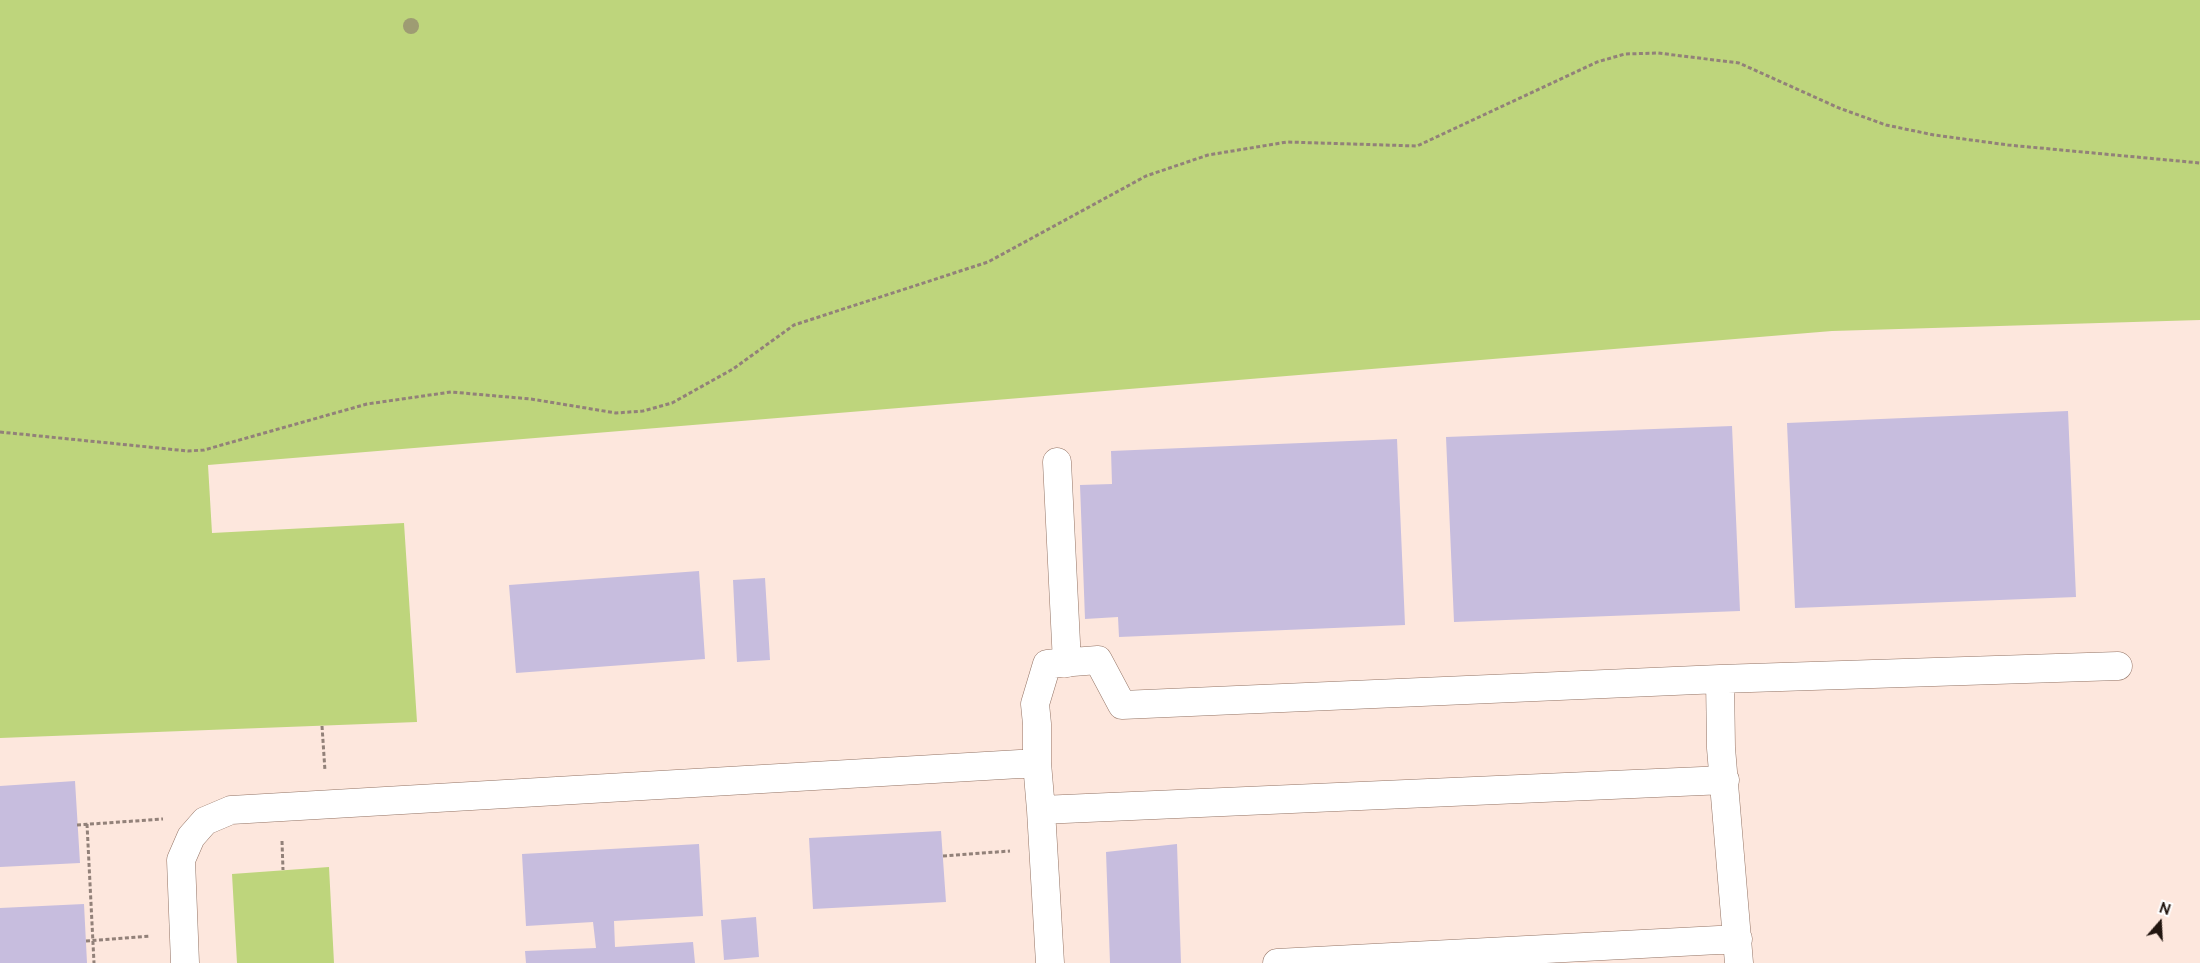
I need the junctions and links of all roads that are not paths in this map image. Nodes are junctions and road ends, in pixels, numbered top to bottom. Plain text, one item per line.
1 (1057, 462) dead end
2 (1068, 663) junction
3 (2118, 666) dead end
4 (1720, 679) junction
5 (1037, 763) junction
6 (1724, 780) junction
7 (1041, 810) junction
8 (1739, 951) edge
9 (186, 963) edge
10 (1050, 963) edge
11 (1277, 963) edge

1 - 2 lane
2 - 4 lane
2 - 5 lane
3 - 4 lane
4 - 6 lane
5 - 7 lane
5 - 9 lane
6 - 7 lane
6 - 8 lane
7 - 10 lane
8 - 11 lane

